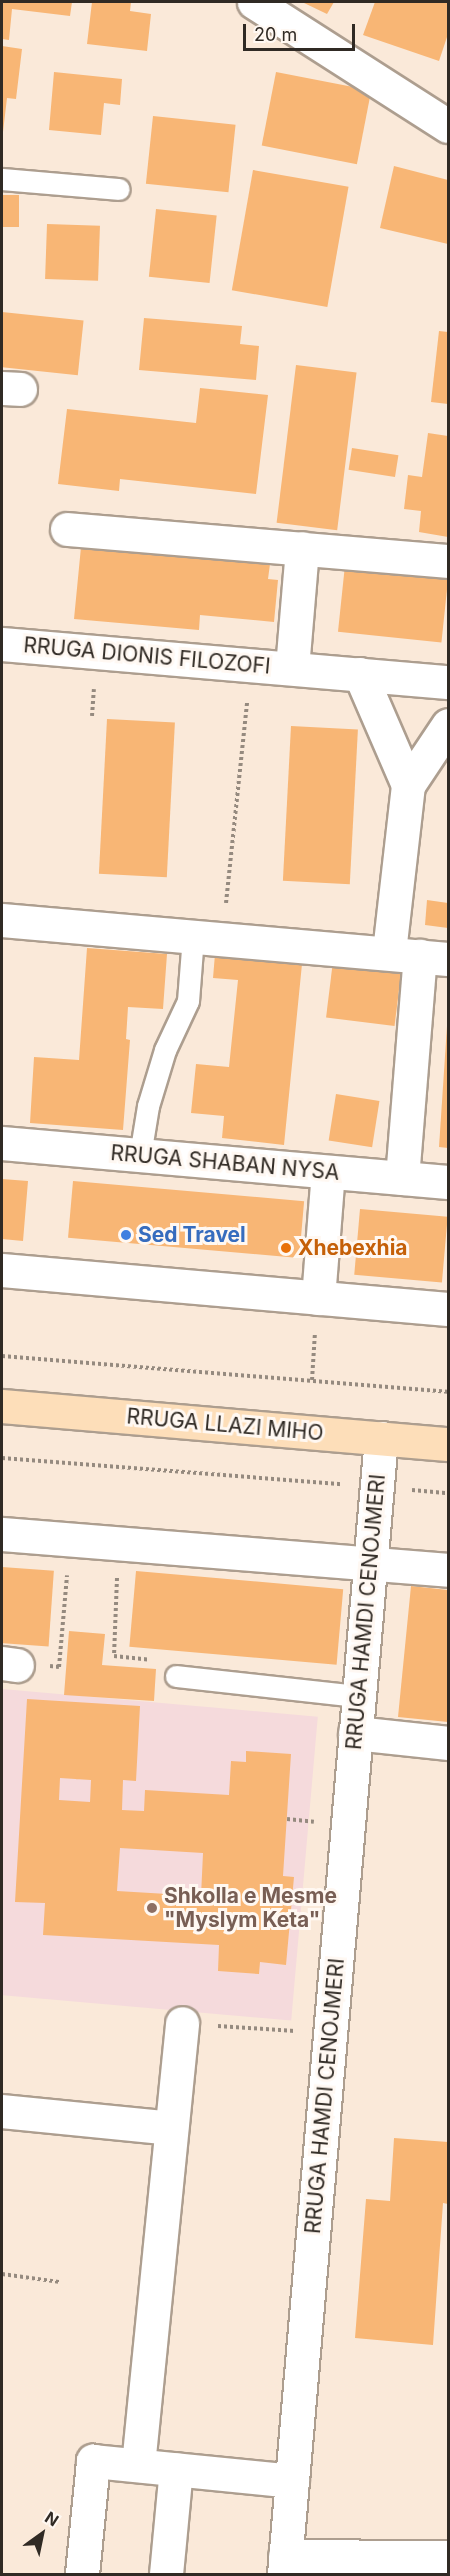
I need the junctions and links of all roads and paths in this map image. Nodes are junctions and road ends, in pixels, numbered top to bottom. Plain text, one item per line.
1 (255, 2) edge
2 (448, 126) edge
3 (2, 179) edge
4 (119, 189) dead end
5 (66, 529) dead end
6 (302, 548) junction
7 (448, 561) edge
8 (2, 644) edge
9 (252, 665) junction
10 (292, 668) junction
11 (360, 674) junction
12 (448, 682) edge
13 (448, 725) edge
14 (408, 785) junction
15 (2, 920) edge
16 (207, 938) junction
17 (419, 956) edge
18 (2, 1143) edge
19 (140, 1155) junction
20 (328, 1172) junction
21 (402, 1178) junction
22 (448, 1182) edge
23 (2, 1270) edge
24 (318, 1298) junction
25 (448, 1309) edge
26 (2, 1356) edge
27 (312, 1380) junction
28 (448, 1392) edge
29 (2, 1406) edge
30 (381, 1438) junction
31 (448, 1444) edge
32 (2, 1458) edge
33 (376, 1487) junction
34 (448, 1493) edge
35 (2, 1534) edge
36 (70, 1539) junction
37 (118, 1543) junction
38 (370, 1564) junction
39 (448, 1570) edge
40 (9, 1664) edge
41 (176, 1676) joint
42 (358, 1695) junction
43 (356, 1733) junction
44 (448, 1743) edge
45 (287, 1819) dead end
46 (309, 1821) dead end
47 (182, 2023) joint
48 (330, 2034) junction
49 (2, 2110) edge
50 (171, 2128) junction
51 (2, 2274) edge
52 (60, 2282) dead end
53 (138, 2465) junction
54 (176, 2469) junction
55 (292, 2481) junction
56 (448, 2557) edge
57 (284, 2565) edge
58 (410, 2565) edge
59 (82, 2574) edge
60 (166, 2574) edge

1 - 2 street
3 - 4 lane
5 - 6 street
6 - 7 street
6 - 10 street, RRUGA DIONIS FILOZOFI
8 - 9 street, RRUGA DIONIS FILOZOFI
9 - 10 street, RRUGA DIONIS FILOZOFI
9 - 16 path
10 - 11 street, RRUGA DIONIS FILOZOFI
11 - 12 street, RRUGA DIONIS FILOZOFI
11 - 14 street
13 - 14 street
14 - 17 street
15 - 16 street
16 - 17 street
16 - 19 lane
17 - 21 street
18 - 19 street, RRUGA SHABAN NYSA
19 - 20 street, RRUGA SHABAN NYSA
20 - 21 street, RRUGA SHABAN NYSA
20 - 24 street
21 - 22 street, RRUGA SHABAN NYSA
23 - 24 street
24 - 25 street
24 - 27 path
26 - 27 path
27 - 28 path
29 - 30 main road, RRUGA LLAZI MIHO
30 - 31 main road, RRUGA LLAZI MIHO
30 - 33 street, RRUGA HAMDI CENOJMERI
32 - 33 path
33 - 34 path
33 - 38 street, RRUGA HAMDI CENOJMERI
35 - 36 street
36 - 37 street
36 - 40 path
37 - 38 street
37 - 41 path
38 - 39 street
38 - 42 street, RRUGA HAMDI CENOJMERI
41 - 42 lane
42 - 43 street, RRUGA HAMDI CENOJMERI
43 - 44 street
43 - 48 street, RRUGA HAMDI CENOJMERI
45 - 46 path
47 - 48 path
47 - 50 street
48 - 55 street, RRUGA HAMDI CENOJMERI
49 - 50 street
50 - 53 street
51 - 52 path
53 - 54 street
53 - 59 street
54 - 55 street
54 - 60 street
55 - 57 street, RRUGA HAMDI CENOJMERI
56 - 58 street
57 - 58 street

